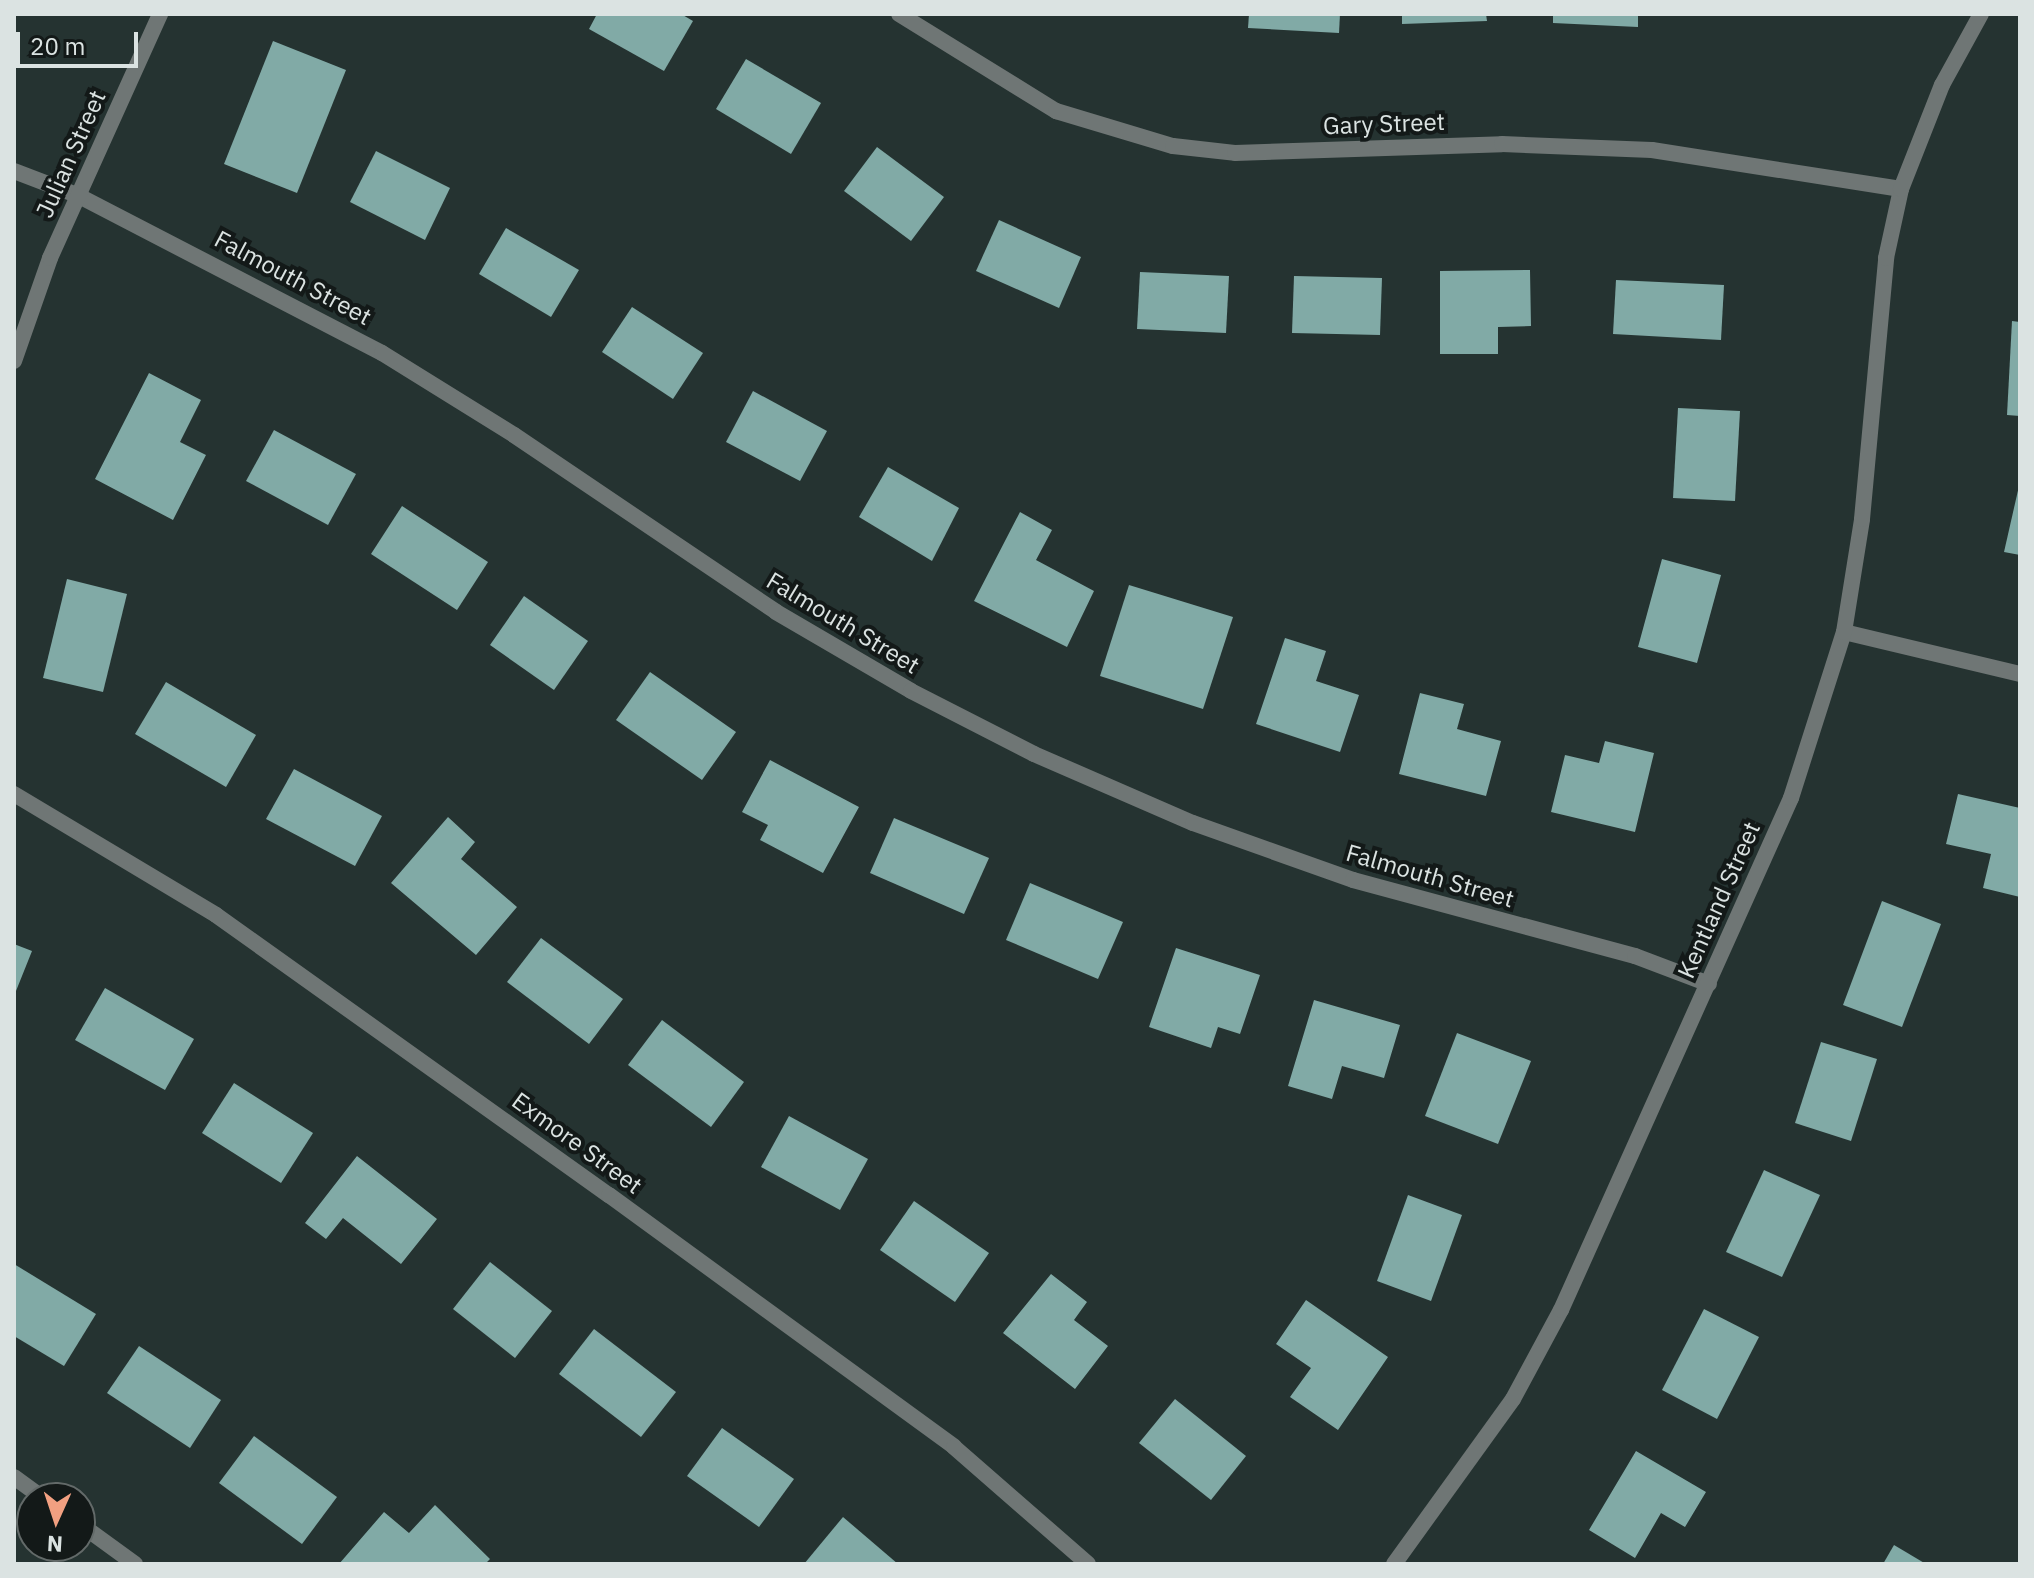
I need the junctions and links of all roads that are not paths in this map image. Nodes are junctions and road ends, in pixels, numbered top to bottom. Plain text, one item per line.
1 (160, 14) edge
2 (899, 14) edge
3 (1981, 14) edge
4 (14, 171) edge
5 (1901, 189) junction
6 (79, 196) junction
7 (14, 361) edge
8 (1844, 632) junction
9 (2020, 674) edge
10 (14, 794) edge
11 (1709, 984) junction
12 (96, 1536) edge
13 (135, 1564) edge
14 (1088, 1564) edge
15 (1394, 1564) edge

1 - 6 street, Julian Street
2 - 5 street, Gary Street
3 - 5 street, Kentland Street
4 - 6 street, Falmouth Street
5 - 8 street, Kentland Street
6 - 7 street, Julian Street
6 - 11 street, Falmouth Street
8 - 9 street
8 - 11 street, Kentland Street
10 - 14 street, Exmore Street
11 - 15 street, Kentland Street
12 - 13 street

